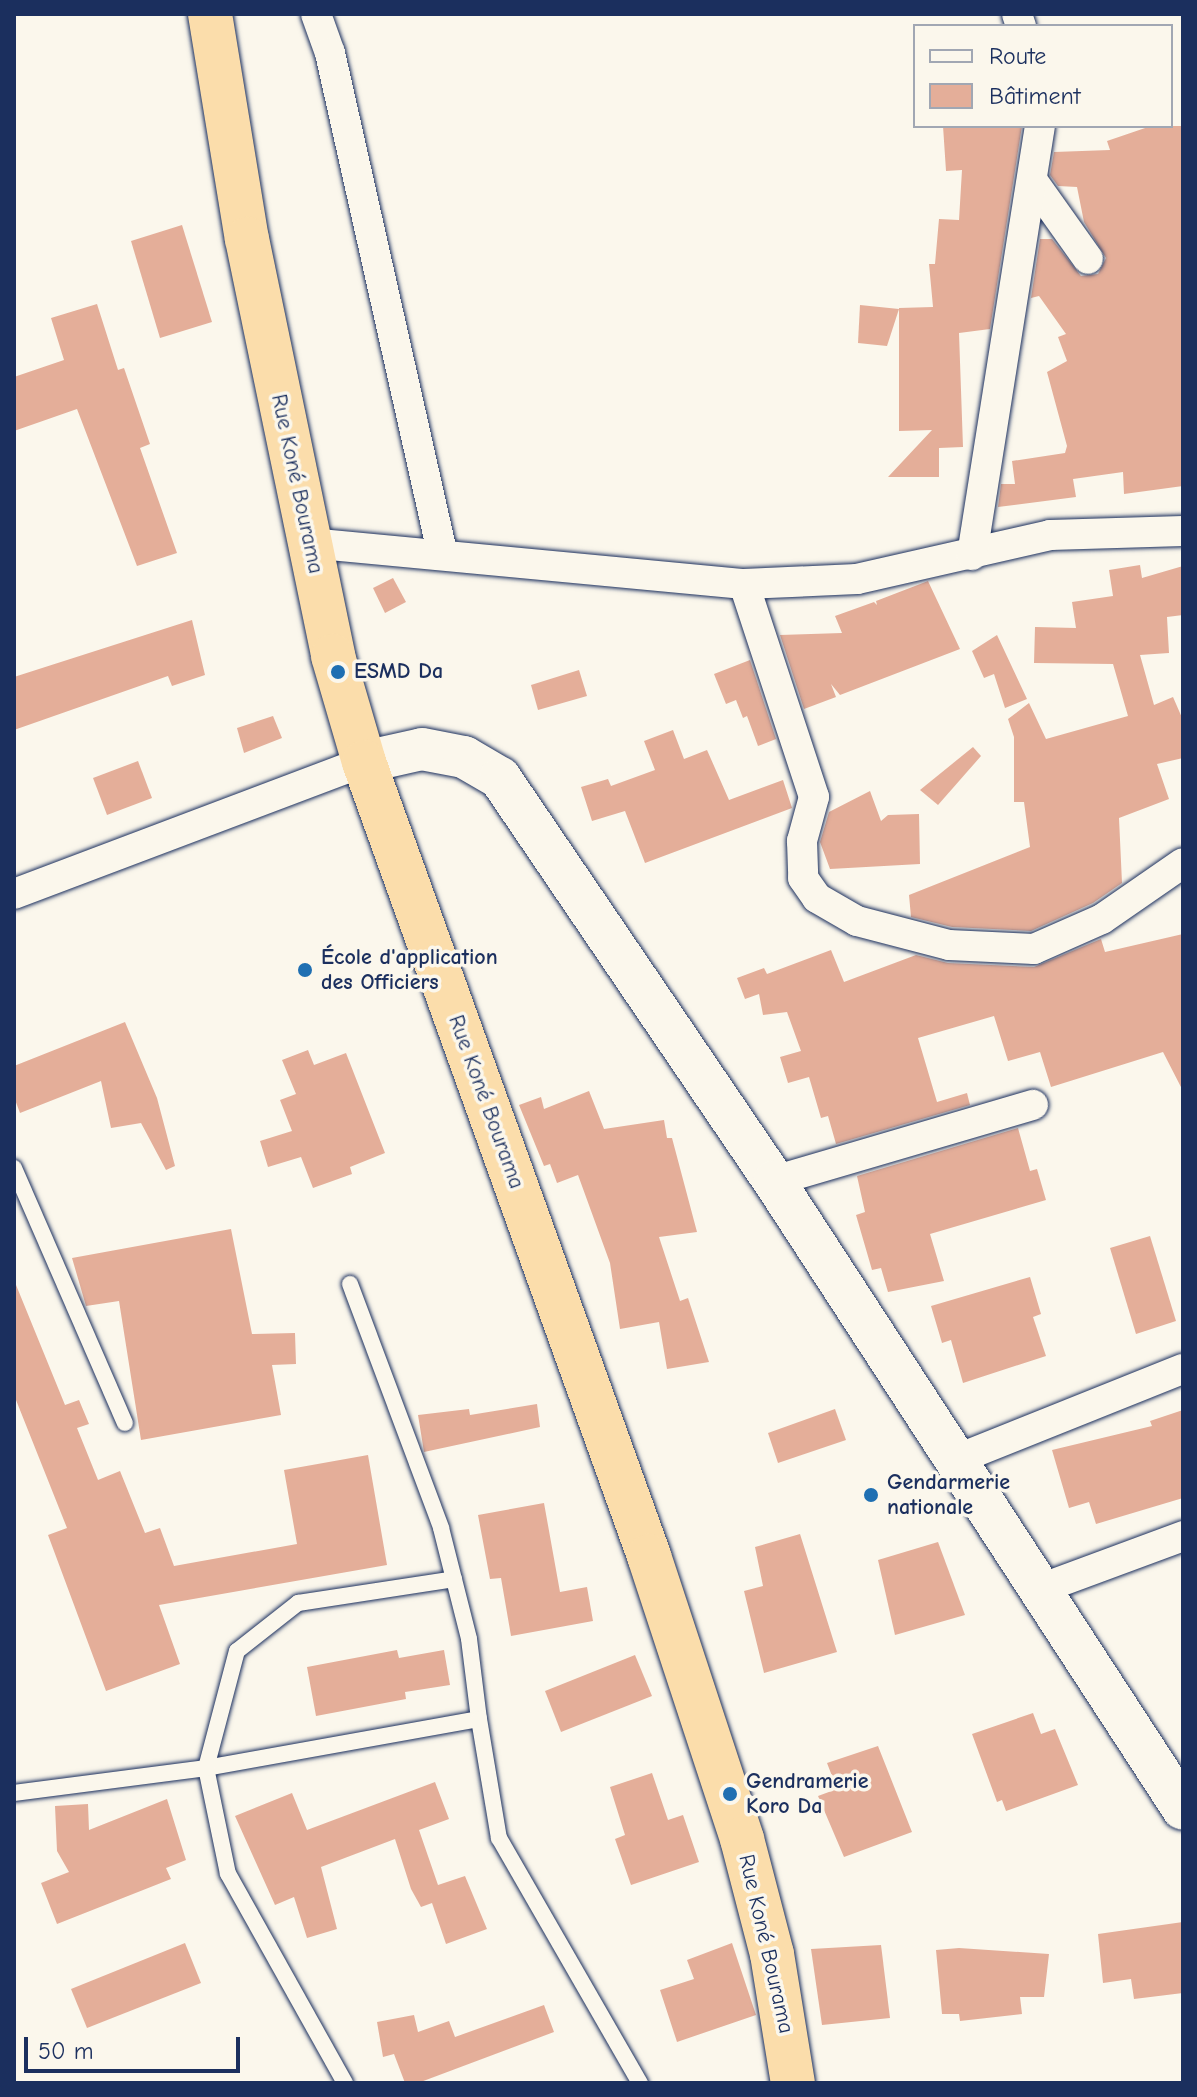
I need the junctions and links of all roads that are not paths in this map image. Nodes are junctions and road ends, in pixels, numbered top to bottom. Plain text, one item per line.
1 (210, 14) edge
2 (316, 14) edge
3 (1040, 128) edge
4 (1034, 183) junction
5 (1088, 259) dead end
6 (1183, 531) edge
7 (309, 543) junction
8 (442, 552) junction
9 (972, 555) junction
10 (744, 584) junction
11 (364, 762) junction
12 (1183, 863) edge
13 (14, 894) edge
14 (1033, 1105) dead end
15 (14, 1168) edge
16 (774, 1181) junction
17 (350, 1284) dead end
18 (1183, 1369) edge
19 (125, 1423) dead end
20 (955, 1460) junction
21 (1183, 1536) edge
22 (454, 1579) junction
23 (1040, 1589) junction
24 (479, 1719) junction
25 (206, 1768) junction
26 (14, 1793) edge
27 (1183, 1809) edge
28 (345, 2083) edge
29 (640, 2083) edge
30 (793, 2083) edge

1 - 7 highway, Rue Koné Bourama
2 - 8 street
3 - 4 street
4 - 5 street
4 - 9 street
6 - 9 street
7 - 8 street
7 - 11 highway, Rue Koné Bourama
8 - 10 street
9 - 10 street
10 - 12 street
11 - 13 street
11 - 16 street
11 - 30 highway, Rue Koné Bourama
14 - 16 street
15 - 19 lane
16 - 20 street
17 - 22 lane
18 - 20 street
20 - 23 street
21 - 23 street
22 - 24 lane
22 - 25 lane
23 - 27 street
24 - 25 lane
24 - 29 lane
25 - 26 lane
25 - 28 lane

